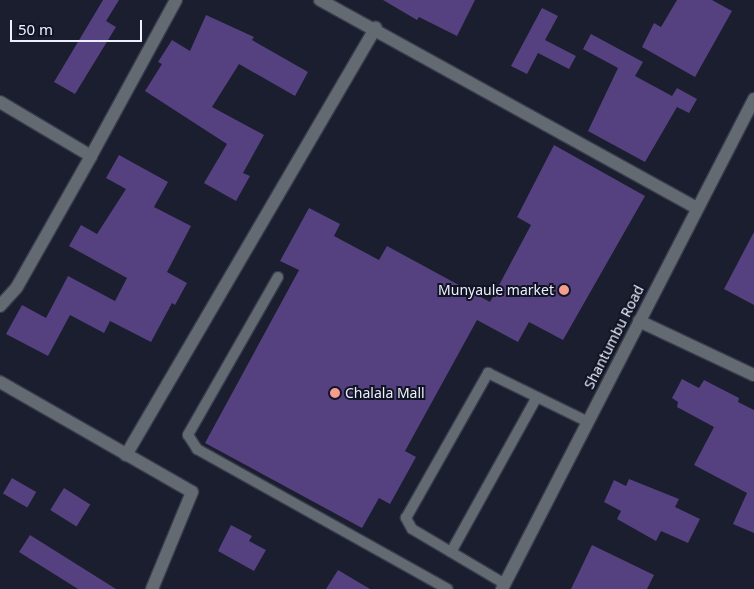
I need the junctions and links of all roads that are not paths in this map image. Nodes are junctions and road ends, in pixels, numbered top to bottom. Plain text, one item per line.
1 (176, 0) edge
2 (320, 0) edge
3 (376, 28) junction
4 (754, 99) edge
5 (0, 102) edge
6 (91, 156) junction
7 (697, 208) junction
8 (278, 277) dead end
9 (0, 306) edge
10 (639, 321) junction
11 (754, 375) edge
12 (0, 382) edge
13 (537, 397) junction
14 (588, 422) junction
15 (126, 455) junction
16 (451, 552) junction
17 (504, 586) edge
18 (152, 589) edge
19 (448, 589) edge

1 - 6 street
2 - 3 street
3 - 7 street
3 - 15 street
4 - 7 street, Shantumbu Road
5 - 6 street
6 - 9 street
7 - 10 street, Shantumbu Road
8 - 19 lane
10 - 11 street
10 - 14 street, Shantumbu Road
12 - 15 street
13 - 14 lane
13 - 16 lane
13 - 16 lane
14 - 17 street, Shantumbu Road
15 - 18 street
16 - 17 lane

